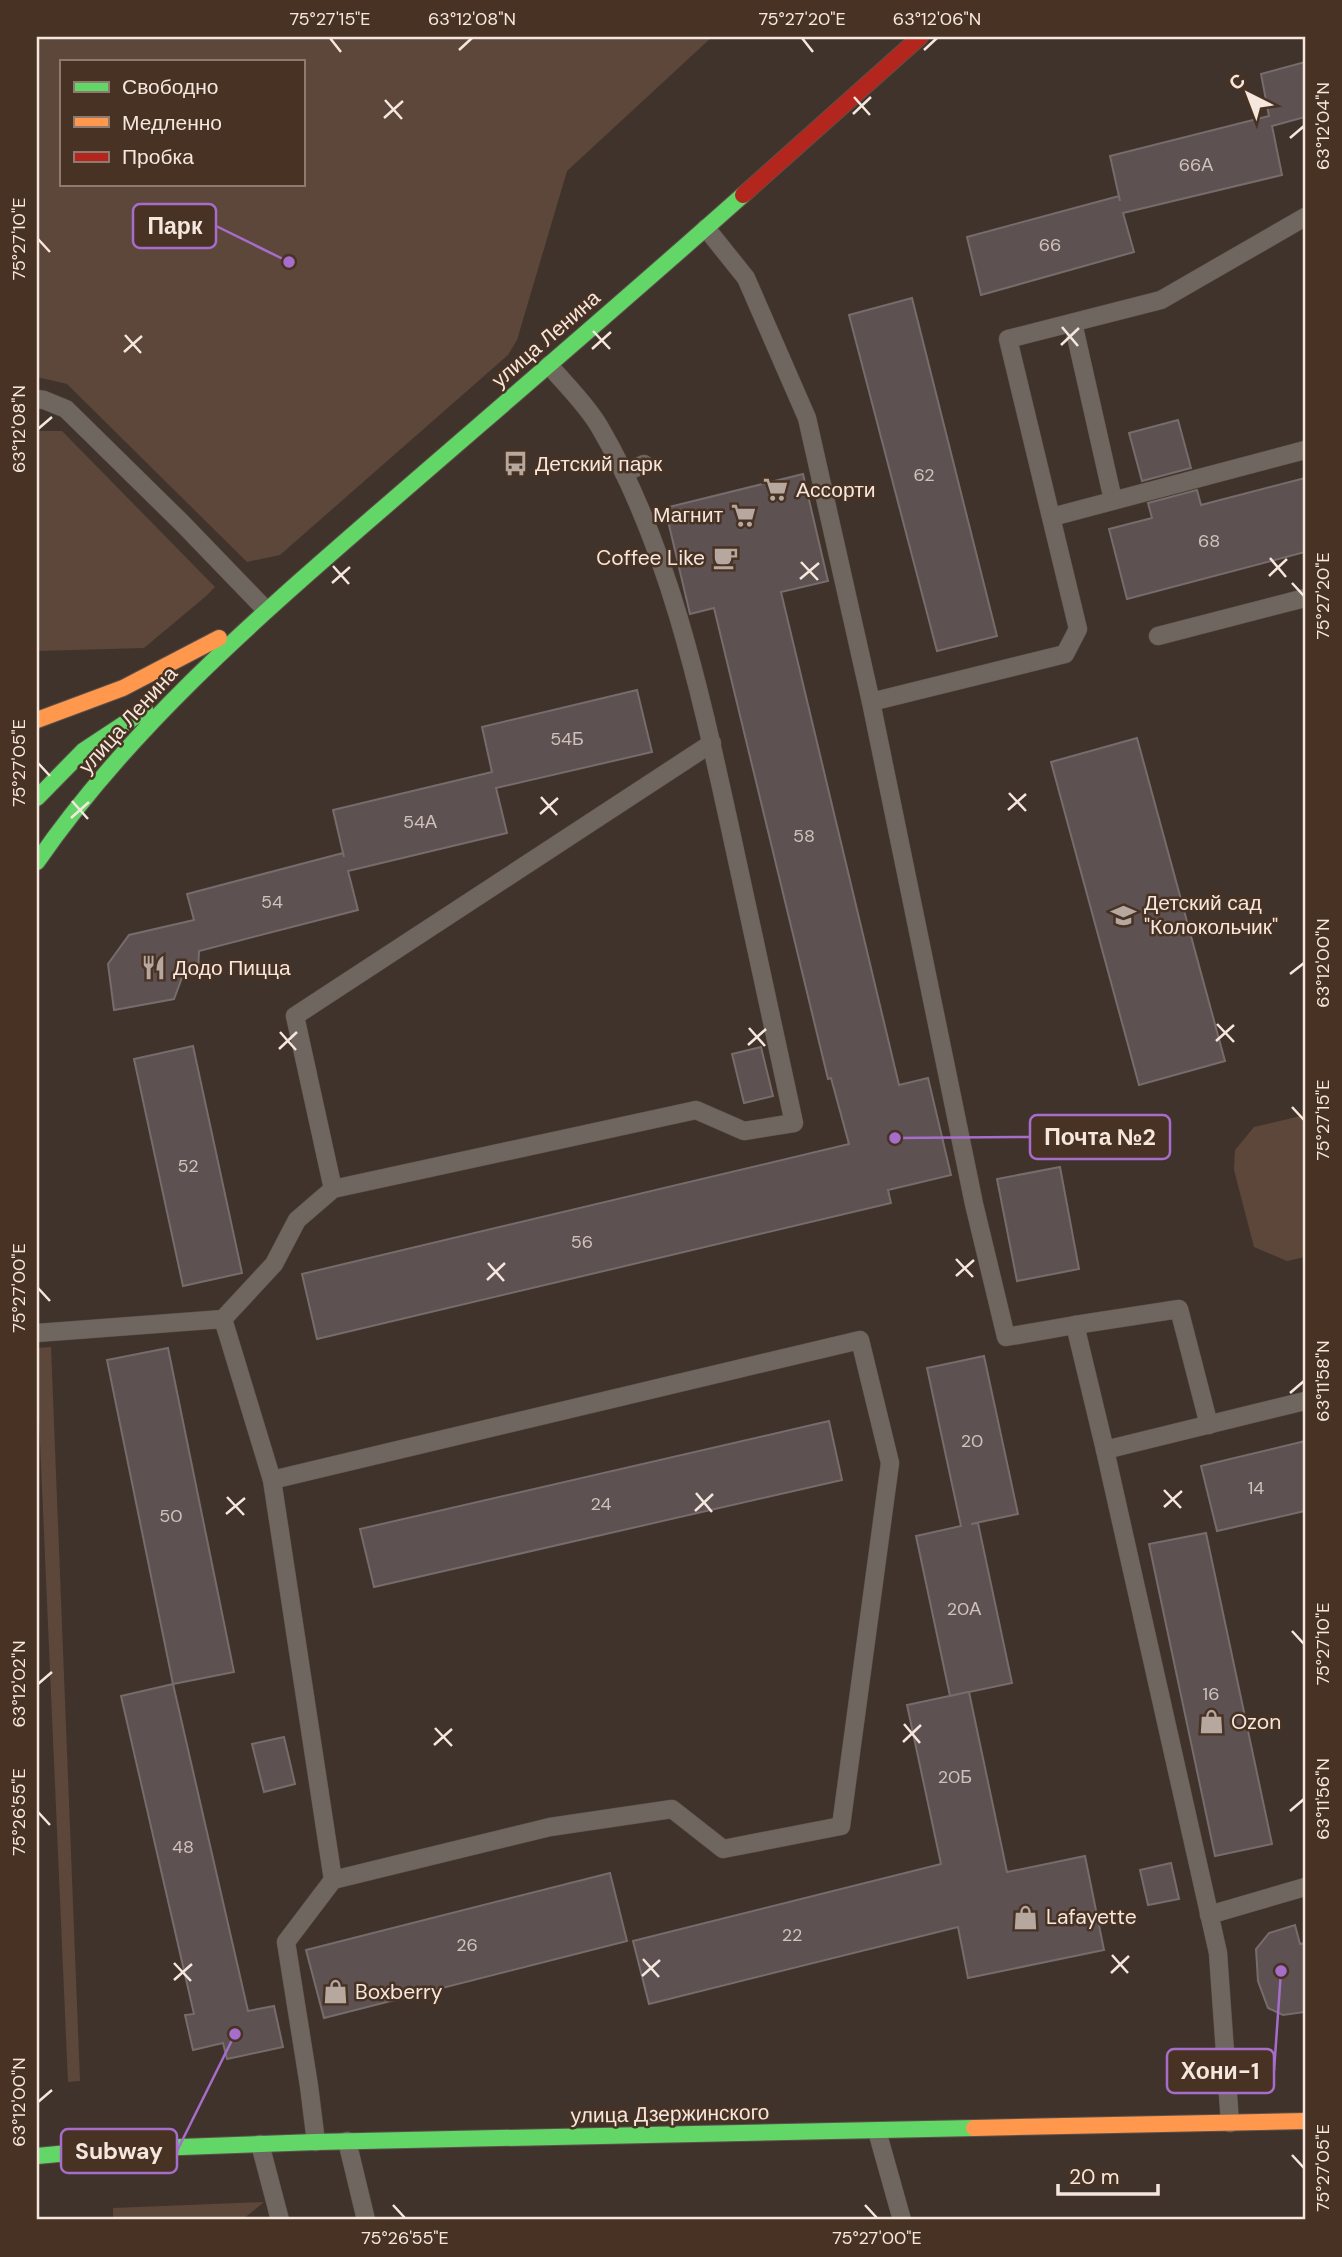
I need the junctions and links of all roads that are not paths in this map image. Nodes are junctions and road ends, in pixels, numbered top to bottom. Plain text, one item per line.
1 (920, 37) edge
2 (1305, 216) edge
3 (706, 228) junction
4 (1073, 323) junction
5 (549, 365) junction
6 (37, 399) edge
7 (1305, 450) edge
8 (644, 464) dead end
9 (624, 473) junction
10 (1113, 500) junction
11 (1052, 517) junction
12 (1305, 598) edge
13 (266, 610) junction
14 (1158, 636) dead end
15 (199, 674) junction
16 (871, 702) junction
17 (37, 720) edge
18 (712, 743) junction
19 (83, 751) junction
20 (40, 773) dead end
21 (37, 798) edge
22 (37, 862) edge
23 (333, 1189) junction
24 (223, 1319) junction
25 (1075, 1325) junction
26 (37, 1333) edge
27 (1305, 1401) edge
28 (1209, 1425) junction
29 (1105, 1450) junction
30 (272, 1480) junction
31 (333, 1880) junction
32 (1305, 1886) edge
33 (1209, 1915) junction
34 (1305, 2121) edge
35 (1230, 2123) junction
36 (877, 2131) junction
37 (347, 2141) junction
38 (316, 2142) junction
39 (260, 2144) junction
40 (37, 2156) edge
41 (280, 2220) edge
42 (366, 2220) edge
43 (902, 2220) edge

1 - 3 main road, улица Ленина
2 - 4 lane
3 - 5 main road, улица Ленина
3 - 16 lane
4 - 10 lane
4 - 11 lane
5 - 9 lane
5 - 13 main road, улица Ленина
6 - 13 lane
7 - 10 lane
8 - 9 lane
9 - 18 lane
10 - 11 lane
11 - 16 lane
12 - 14 lane
13 - 15 main road, улица Ленина
13 - 17 main road
15 - 19 main road, улица Ленина
15 - 22 main road, улица Ленина
16 - 25 lane
18 - 23 lane
18 - 23 lane
19 - 20 main road
19 - 21 main road, улица Ленина
23 - 24 lane
24 - 26 lane
24 - 30 lane
25 - 28 lane
25 - 29 lane
27 - 28 lane
28 - 29 lane
29 - 33 lane
30 - 31 lane
30 - 31 lane
31 - 38 lane
32 - 33 lane
33 - 35 lane
34 - 35 main road, улица Дзержинского
35 - 36 main road, улица Дзержинского
36 - 37 main road, улица Дзержинского
36 - 43 lane
37 - 38 main road, улица Дзержинского
37 - 42 lane
38 - 39 main road, улица Дзержинского
39 - 40 main road, улица Дзержинского
39 - 41 lane

